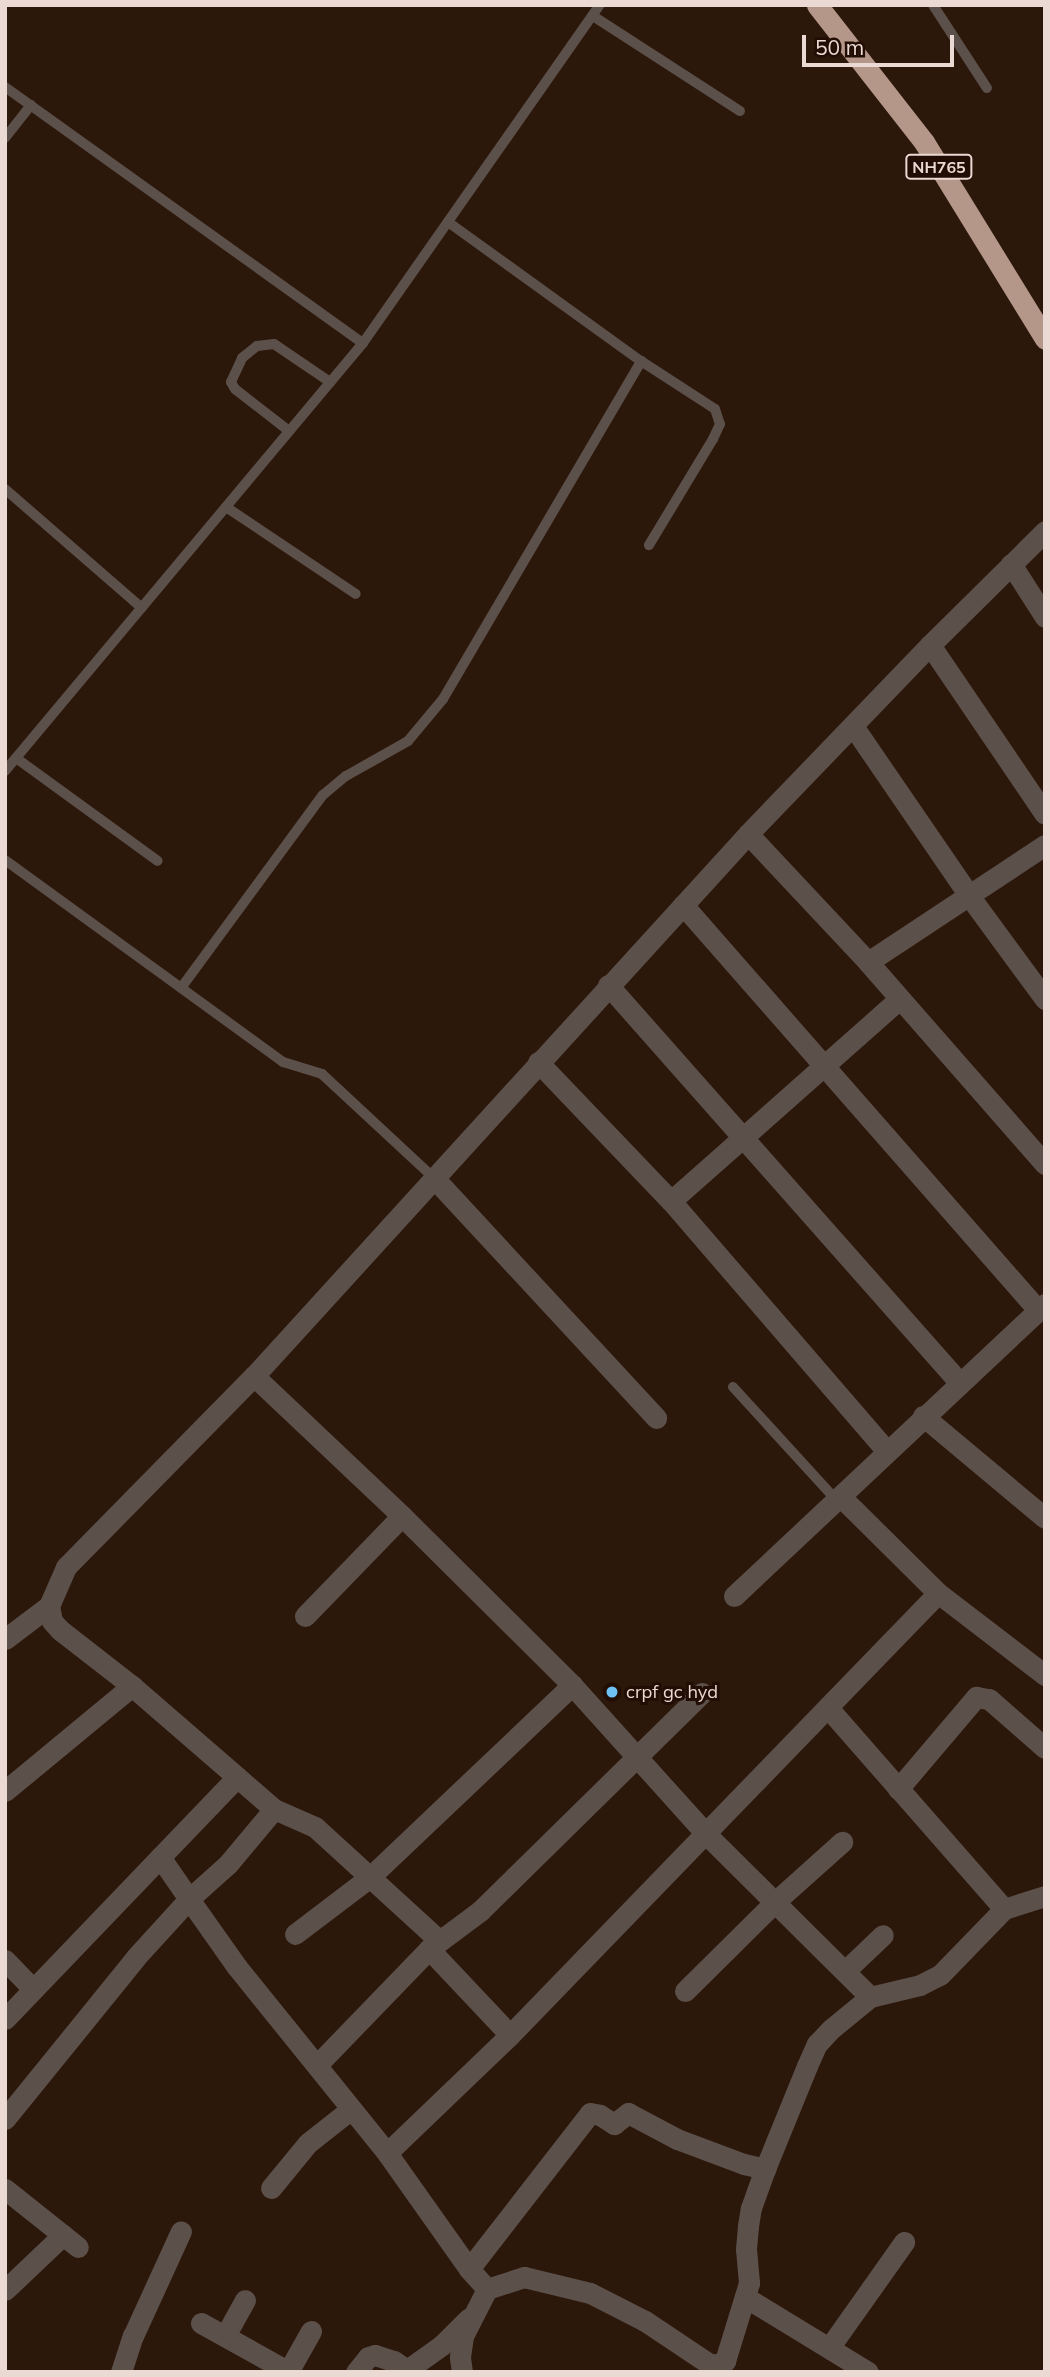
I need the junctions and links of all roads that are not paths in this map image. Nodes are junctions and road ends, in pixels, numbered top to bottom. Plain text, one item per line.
1 (600, 5) edge
2 (817, 5) edge
3 (933, 5) edge
4 (593, 16) junction
5 (5, 87) edge
6 (987, 88) dead end
7 (30, 105) junction
8 (740, 111) dead end
9 (5, 138) edge
10 (448, 222) junction
11 (1045, 339) edge
12 (363, 343) junction
13 (641, 361) junction
14 (330, 382) junction
15 (289, 431) junction
16 (5, 489) edge
17 (226, 507) junction
18 (1045, 531) edge
19 (649, 545) dead end
20 (1011, 564) junction
21 (356, 594) dead end
22 (142, 608) junction
23 (1045, 617) edge
24 (930, 645) junction
25 (852, 726) junction
26 (16, 758) junction
27 (5, 771) edge
28 (1045, 814) edge
29 (748, 834) junction
30 (1045, 845) edge
31 (5, 860) edge
32 (158, 861) dead end
33 (970, 897) junction
34 (683, 905) junction
35 (868, 962) junction
36 (608, 985) junction
37 (181, 988) junction
38 (1045, 999) edge
39 (898, 1000) junction
40 (538, 1062) junction
41 (825, 1068) junction
42 (744, 1138) junction
43 (1045, 1164) edge
44 (434, 1178) junction
45 (671, 1201) junction
46 (1042, 1307) edge
47 (254, 1376) junction
48 (959, 1382) junction
49 (733, 1387) dead end
50 (923, 1416) junction
51 (656, 1418) dead end
52 (887, 1451) junction
53 (839, 1499) junction
54 (402, 1516) junction
55 (1045, 1518) edge
56 (938, 1593) junction
57 (734, 1596) dead end
58 (49, 1606) junction
59 (305, 1616) dead end
60 (5, 1639) edge
61 (1045, 1675) edge
62 (572, 1685) junction
63 (132, 1686) junction
64 (702, 1693) dead end
65 (829, 1709) junction
66 (1045, 1748) edge
67 (638, 1757) junction
68 (237, 1777) junction
69 (898, 1789) junction
70 (5, 1791) edge
71 (274, 1809) junction
72 (707, 1835) junction
73 (842, 1842) dead end
74 (160, 1857) junction
75 (370, 1877) junction
76 (1045, 1896) edge
77 (189, 1899) junction
78 (776, 1901) junction
79 (1004, 1909) junction
80 (295, 1934) dead end
81 (883, 1935) dead end
82 (435, 1945) junction
83 (5, 1960) edge
84 (845, 1971) junction
85 (33, 1989) junction
86 (685, 1991) dead end
87 (870, 1997) junction
88 (5, 2019) edge
89 (510, 2035) junction
90 (317, 2065) junction
91 (351, 2109) junction
92 (5, 2119) edge
93 (387, 2154) junction
94 (765, 2169) junction
95 (271, 2188) dead end
96 (5, 2189) edge
97 (181, 2231) dead end
98 (904, 2242) dead end
99 (469, 2269) junction
100 (487, 2289) junction
101 (5, 2290) edge
102 (745, 2297) junction
103 (245, 2300) dead end
104 (471, 2316) junction
105 (201, 2323) dead end
106 (311, 2331) dead end
107 (225, 2336) junction
108 (829, 2348) junction
109 (721, 2368) edge
110 (121, 2372) edge
111 (288, 2372) edge
112 (356, 2372) edge
113 (462, 2372) edge
114 (868, 2372) edge

1 - 4 lane
2 - 11 highway, NH765
3 - 6 lane
4 - 8 lane
4 - 10 lane
5 - 7 lane
7 - 9 lane
7 - 12 lane
10 - 12 lane
10 - 13 lane
12 - 14 lane
13 - 19 lane
13 - 37 lane
14 - 15 lane
14 - 15 lane
15 - 17 lane
16 - 22 lane
17 - 21 lane
17 - 22 lane
18 - 20 street
20 - 23 street
20 - 24 street
22 - 26 lane
24 - 25 street
24 - 28 street
25 - 29 street
25 - 33 street
26 - 27 lane
26 - 32 lane
29 - 34 street
29 - 35 street
30 - 33 street
31 - 37 lane
33 - 35 street
33 - 38 street
34 - 36 street
34 - 41 street
35 - 39 street
36 - 40 street
36 - 42 street
37 - 44 lane
39 - 41 street
39 - 43 street
40 - 44 street
40 - 45 street
41 - 42 street
41 - 46 street
42 - 45 street
42 - 48 street
44 - 47 street
44 - 51 street
45 - 52 street
46 - 48 street
47 - 54 street
47 - 58 street
48 - 50 street
49 - 53 lane
50 - 52 street
50 - 55 street
52 - 53 street
53 - 56 street
53 - 57 street
54 - 59 street
54 - 62 street
56 - 61 street
56 - 65 street
58 - 60 street
58 - 63 street
62 - 67 street
62 - 75 street
63 - 68 street
63 - 70 street
64 - 67 street
65 - 69 street
65 - 72 street
66 - 69 street
67 - 72 street
67 - 82 street
68 - 71 street
68 - 74 street
69 - 79 street
71 - 75 street
71 - 77 street
72 - 78 street
72 - 89 street
73 - 78 street
74 - 77 street
74 - 85 street
75 - 80 street
75 - 82 street
76 - 79 street
77 - 90 street
77 - 92 street
78 - 84 street
78 - 86 street
79 - 87 street
81 - 84 street
82 - 89 street
82 - 90 street
83 - 85 street
84 - 87 street
85 - 88 street
87 - 94 street
89 - 93 street
90 - 91 street
91 - 93 street
91 - 95 street
93 - 99 street
94 - 99 street
94 - 102 street
96 - 101 street
97 - 110 street
98 - 108 street
99 - 100 street
100 - 104 street
100 - 109 street
102 - 108 street
102 - 109 street
103 - 107 street
104 - 112 street
104 - 113 street
105 - 107 street
106 - 111 street
107 - 111 street
108 - 114 street

